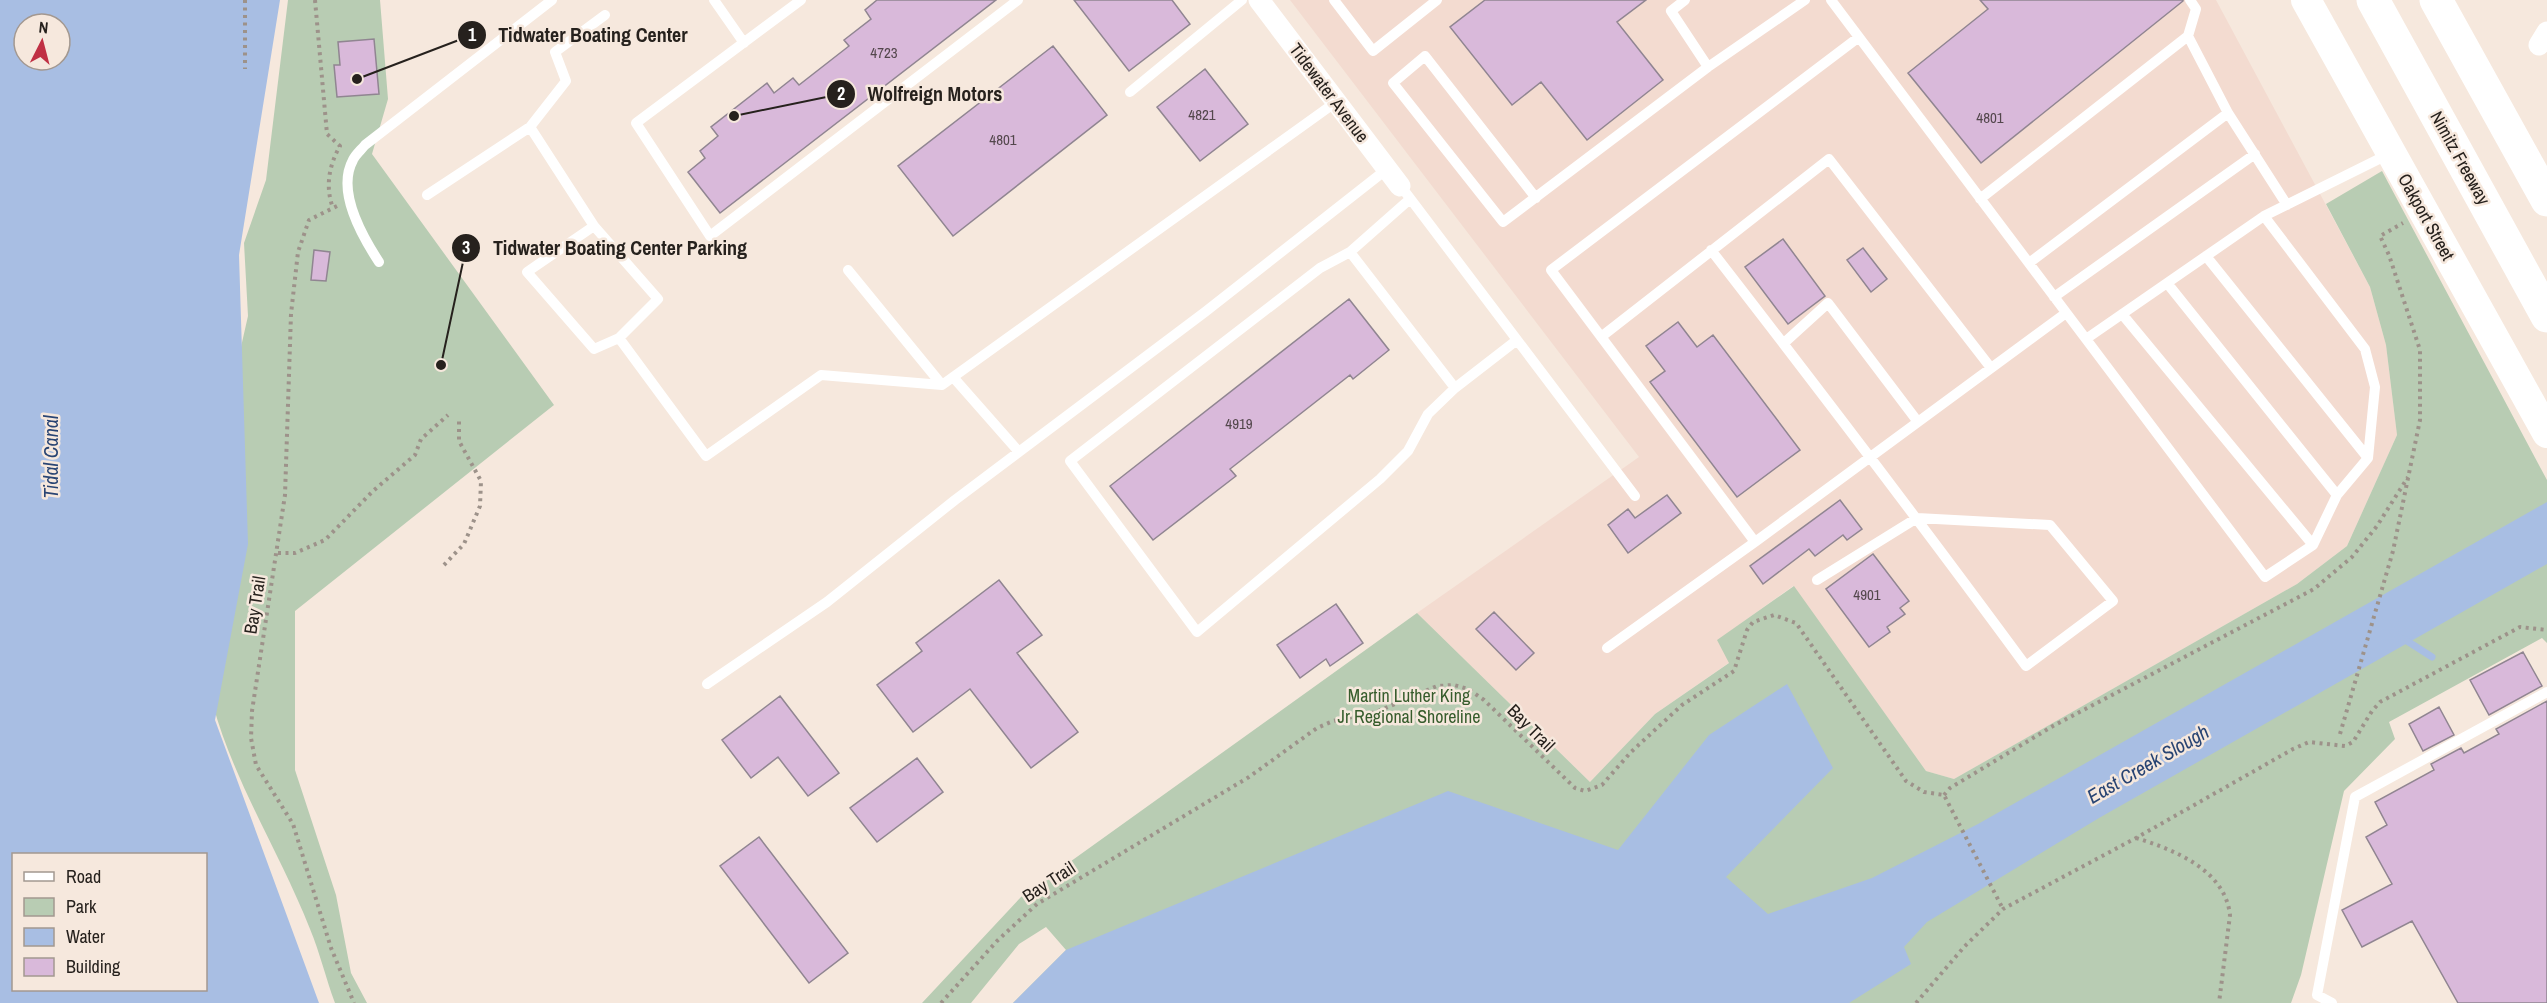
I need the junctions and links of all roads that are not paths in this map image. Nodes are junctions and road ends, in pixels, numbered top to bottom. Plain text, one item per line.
1 (552, 0) edge
2 (714, 0) edge
3 (801, 0) edge
4 (1018, 0) edge
5 (1242, 0) edge
6 (1259, 0) edge
7 (1334, 0) edge
8 (1437, 0) edge
9 (1684, 0) edge
10 (1805, 0) edge
11 (1831, 0) edge
12 (2190, 0) edge
13 (2306, 0) edge
14 (2373, 0) edge
15 (2436, 0) edge
16 (605, 15) dead end
17 (2188, 36) junction
18 (1859, 37) junction
19 (744, 43) junction
20 (1708, 67) junction
21 (1130, 92) dead end
22 (1336, 102) junction
23 (2228, 113) junction
24 (530, 127) junction
25 (2391, 152) junction
26 (2255, 154) junction
27 (1387, 169) junction
28 (1405, 193) junction
29 (427, 195) dead end
30 (1536, 198) junction
31 (1980, 198) junction
32 (2547, 200) edge
33 (2287, 205) junction
34 (2264, 216) junction
35 (594, 226) junction
36 (1711, 250) junction
37 (1350, 252) junction
38 (2206, 256) junction
39 (379, 262) dead end
40 (2029, 263) junction
41 (848, 270) dead end
42 (2168, 283) junction
43 (2054, 297) junction
44 (2066, 313) junction
45 (2122, 314) junction
46 (2547, 316) edge
47 (1601, 337) junction
48 (619, 338) junction
49 (2086, 339) junction
50 (1518, 340) junction
51 (1784, 343) junction
52 (1991, 368) junction
53 (953, 377) junction
54 (942, 385) junction
55 (1455, 388) junction
56 (1918, 422) junction
57 (2547, 434) edge
58 (1019, 452) junction
59 (1871, 456) junction
60 (2368, 458) junction
61 (2337, 495) junction
62 (1635, 496) dead end
63 (1917, 518) junction
64 (1755, 542) junction
65 (2313, 546) junction
66 (1817, 580) dead end
67 (1607, 648) dead end
68 (707, 684) dead end
69 (2547, 692) edge
70 (2332, 1003) edge

1 - 39 lane
2 - 19 lane
3 - 19 lane
4 - 19 lane
5 - 21 lane
6 - 22 street, Tidewater Avenue
7 - 8 lane
9 - 20 lane
10 - 20 lane
11 - 18 lane
12 - 17 lane
13 - 25 main road, Oakport Street
14 - 46 highway, Nimitz Freeway
15 - 32 highway
16 - 24 lane
17 - 23 lane
17 - 31 lane
18 - 31 lane
18 - 47 lane
20 - 30 lane
22 - 27 street, Tidewater Avenue
22 - 53 lane
23 - 26 lane
23 - 40 lane
24 - 29 lane
24 - 35 lane
25 - 33 lane
25 - 57 main road, Oakport Street
26 - 33 lane
26 - 43 lane
27 - 28 street, Tidewater Avenue
27 - 58 lane
28 - 37 lane
28 - 50 lane
30 - 30 lane
31 - 40 lane
33 - 34 lane
34 - 38 lane
34 - 60 lane
35 - 48 lane
35 - 48 lane
36 - 47 lane
36 - 51 lane
36 - 52 lane
37 - 55 lane
37 - 55 lane
38 - 42 lane
38 - 60 lane
40 - 43 lane
41 - 54 lane
42 - 45 lane
42 - 61 lane
43 - 44 lane
44 - 49 lane
44 - 52 lane
45 - 49 lane
45 - 65 lane
47 - 64 lane
48 - 54 lane
49 - 65 lane
50 - 55 lane
50 - 62 lane
51 - 56 lane
51 - 59 lane
52 - 56 lane
53 - 54 lane
53 - 58 lane
56 - 59 lane
58 - 68 lane
59 - 63 lane
59 - 64 lane
60 - 61 lane
61 - 65 lane
63 - 63 lane
63 - 66 lane
64 - 67 lane
69 - 70 lane

